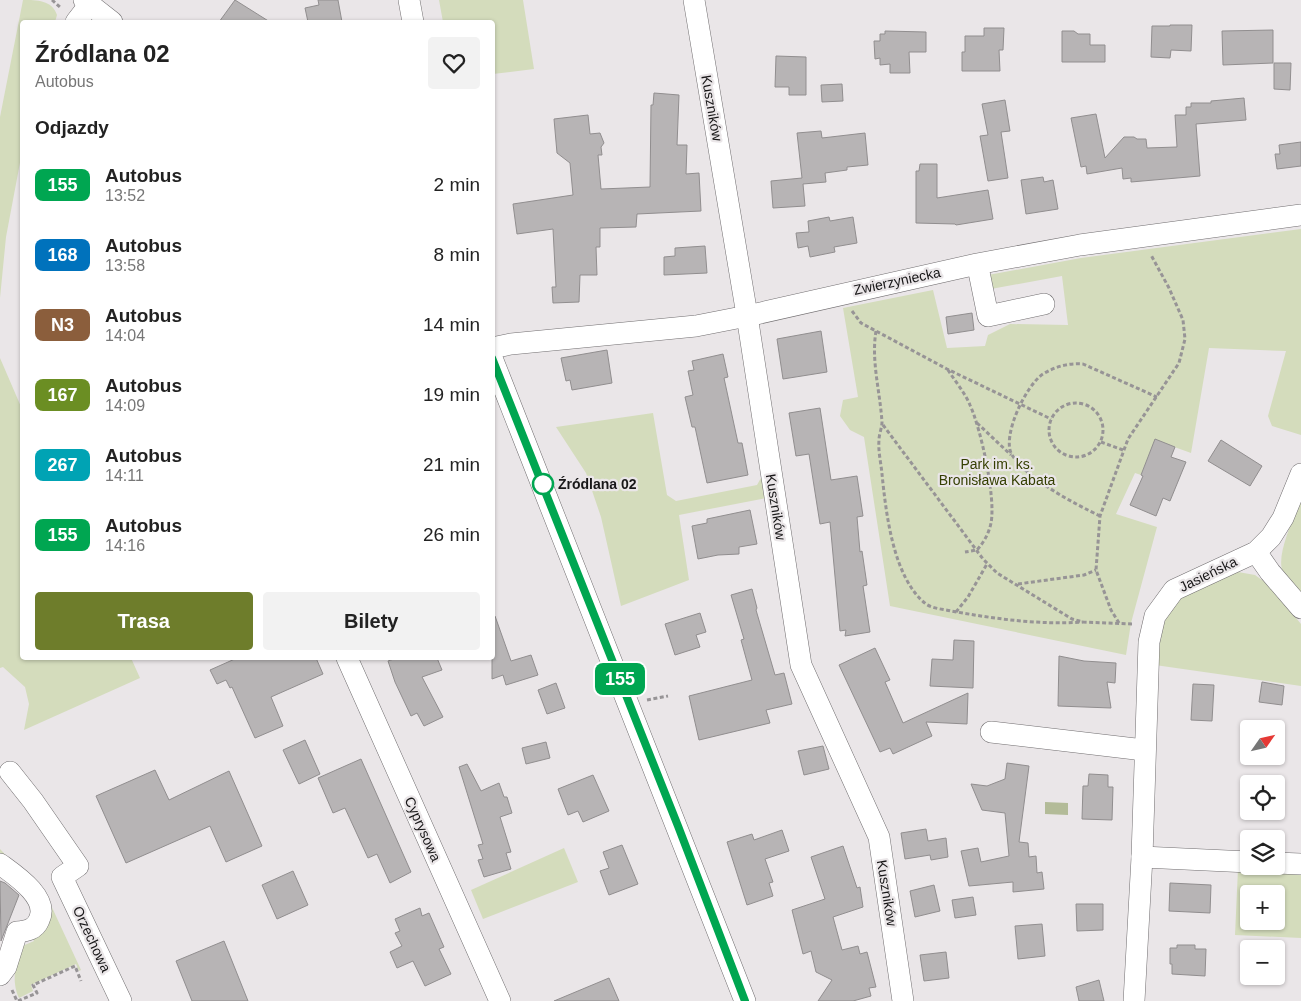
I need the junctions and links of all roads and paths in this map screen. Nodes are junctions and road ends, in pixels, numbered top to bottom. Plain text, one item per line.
1 (409, 0) edge
2 (694, 0) edge
3 (87, 2) edge
4 (77, 20) edge
5 (110, 20) edge
6 (413, 20) edge
7 (1301, 214) edge
8 (1153, 260) dead end
9 (979, 272) dead end
10 (1044, 304) dead end
11 (849, 307) dead end
12 (747, 316) junction
13 (876, 331) junction
14 (495, 347) edge
15 (495, 366) edge
16 (947, 369) junction
17 (1157, 397) junction
18 (1020, 405) junction
19 (1051, 418) junction
20 (977, 423) junction
21 (882, 425) junction
22 (1101, 442) junction
23 (1123, 450) junction
24 (1012, 456) junction
25 (1301, 474) edge
26 (1100, 516) junction
27 (977, 550) junction
28 (965, 552) dead end
29 (1256, 552) junction
30 (987, 564) junction
31 (1096, 570) junction
32 (1017, 584) junction
33 (1301, 608) edge
34 (956, 612) junction
35 (1083, 622) junction
36 (1119, 623) junction
37 (1131, 623) dead end
38 (348, 660) edge
39 (668, 696) dead end
40 (647, 700) dead end
41 (991, 732) dead end
42 (1144, 750) junction
43 (10, 772) dead end
44 (1142, 857) junction
45 (1240, 862) edge
46 (1285, 863) edge
47 (0, 864) edge
48 (1301, 864) edge
49 (7, 935) edge
50 (0, 975) edge
51 (81, 981) dead end
52 (18, 1001) edge
53 (121, 1001) edge
54 (500, 1001) edge
55 (745, 1001) edge
56 (903, 1001) edge
57 (1134, 1001) edge

1 - 6 street
2 - 12 street, Kuszników
3 - 4 street
3 - 5 street
7 - 12 street, Zwierzyniecka
8 - 17 path
9 - 10 street
11 - 13 path
12 - 14 street, Zwierzyniecka
12 - 56 street, Kuszników
13 - 16 path
13 - 21 path
15 - 55 street
16 - 18 path
16 - 20 path
17 - 18 path
17 - 23 path
18 - 19 path
18 - 24 path
19 - 22 path
19 - 22 path
20 - 24 path
20 - 27 path
21 - 27 path
21 - 34 path
22 - 23 path
23 - 26 path
24 - 26 path
25 - 29 street, Jasieńska
26 - 31 path
27 - 28 path
27 - 30 path
29 - 33 street
29 - 42 street, Jasieńska
30 - 32 path
30 - 34 path
31 - 32 path
31 - 36 path
32 - 35 path
34 - 35 path
35 - 36 path
36 - 37 path
38 - 54 street, Cyprysowa
39 - 40 path
41 - 42 street
42 - 44 street, Jasieńska
43 - 53 street, Orzechowa
44 - 45 street
44 - 57 street, Jasieńska
46 - 48 street
47 - 49 street
49 - 50 street
51 - 52 path

